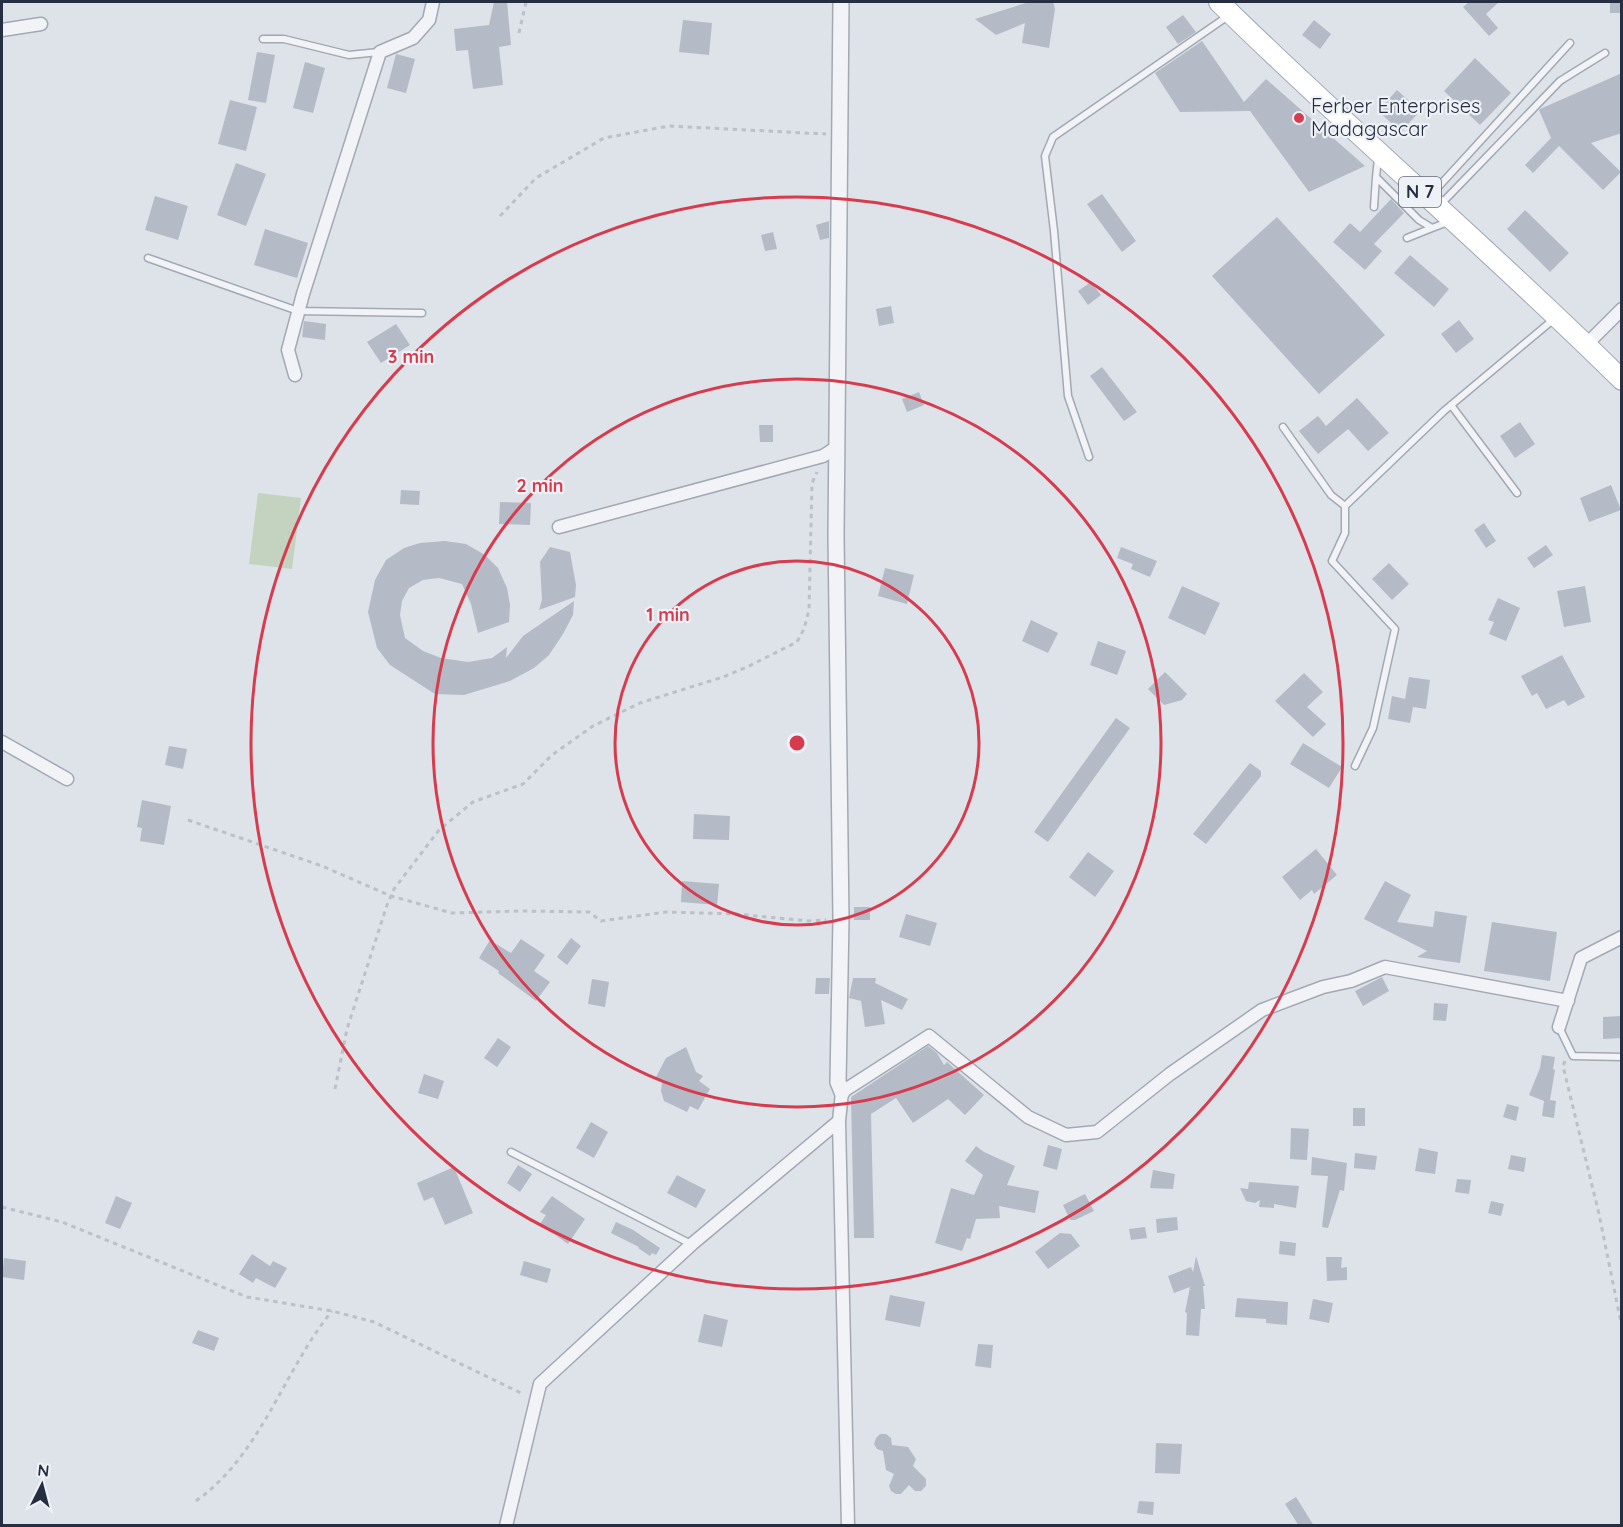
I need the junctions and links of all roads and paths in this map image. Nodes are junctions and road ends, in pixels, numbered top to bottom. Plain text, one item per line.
1 (433, 2) edge
2 (526, 2) edge
3 (841, 2) edge
4 (1225, 8) edge
5 (41, 24) dead end
6 (2, 30) edge
7 (519, 33) dead end
8 (263, 39) dead end
9 (1570, 42) dead end
10 (380, 52) junction
11 (1605, 53) dead end
12 (840, 135) junction
13 (1379, 154) junction
14 (1376, 177) junction
15 (1374, 207) dead end
16 (1439, 209) junction
17 (500, 216) dead end
18 (1432, 228) junction
19 (1407, 238) dead end
20 (148, 258) dead end
21 (1622, 309) edge
22 (298, 311) junction
23 (422, 313) dead end
24 (1556, 317) junction
25 (1586, 345) junction
26 (295, 375) dead end
27 (1622, 381) edge
28 (1451, 405) junction
29 (1283, 427) dead end
30 (837, 447) junction
31 (823, 456) junction
32 (1089, 457) dead end
33 (1517, 493) dead end
34 (1345, 506) junction
35 (559, 528) dead end
36 (2, 742) edge
37 (1355, 766) dead end
38 (67, 779) dead end
39 (188, 820) dead end
40 (391, 896) junction
41 (841, 919) junction
42 (1622, 937) edge
43 (1568, 1001) junction
44 (1559, 1027) joint
45 (1570, 1048) junction
46 (1622, 1057) edge
47 (335, 1089) dead end
48 (842, 1092) junction
49 (839, 1121) junction
50 (511, 1152) dead end
51 (2, 1207) edge
52 (692, 1244) junction
53 (332, 1311) junction
54 (1622, 1328) edge
55 (540, 1384) junction
56 (195, 1501) dead end
57 (506, 1526) edge
58 (848, 1526) edge

1 - 10 street
2 - 7 path
3 - 12 street
4 - 13 main road, N 7
4 - 32 lane
5 - 6 street
8 - 10 lane
9 - 16 lane
10 - 22 street
11 - 16 lane
12 - 17 path
12 - 30 street
13 - 14 lane
13 - 16 main road, N 7
14 - 15 lane
14 - 18 lane
16 - 18 lane
16 - 24 main road, N 7
18 - 19 lane
20 - 22 lane
21 - 25 street
22 - 23 lane
22 - 26 street
24 - 25 main road, N 7
24 - 28 lane
25 - 27 main road, N 7
28 - 33 lane
28 - 34 lane
29 - 34 lane
30 - 31 street
30 - 41 street
31 - 35 street
31 - 40 path
34 - 37 lane
36 - 38 street
39 - 40 path
40 - 41 path
40 - 47 path
41 - 48 street
42 - 43 street
43 - 44 street
43 - 48 street
44 - 45 lane
45 - 46 lane
45 - 54 path
48 - 49 street
49 - 52 street
49 - 58 street
50 - 52 lane
51 - 53 path
52 - 55 street
53 - 55 path
53 - 56 path
55 - 57 street

